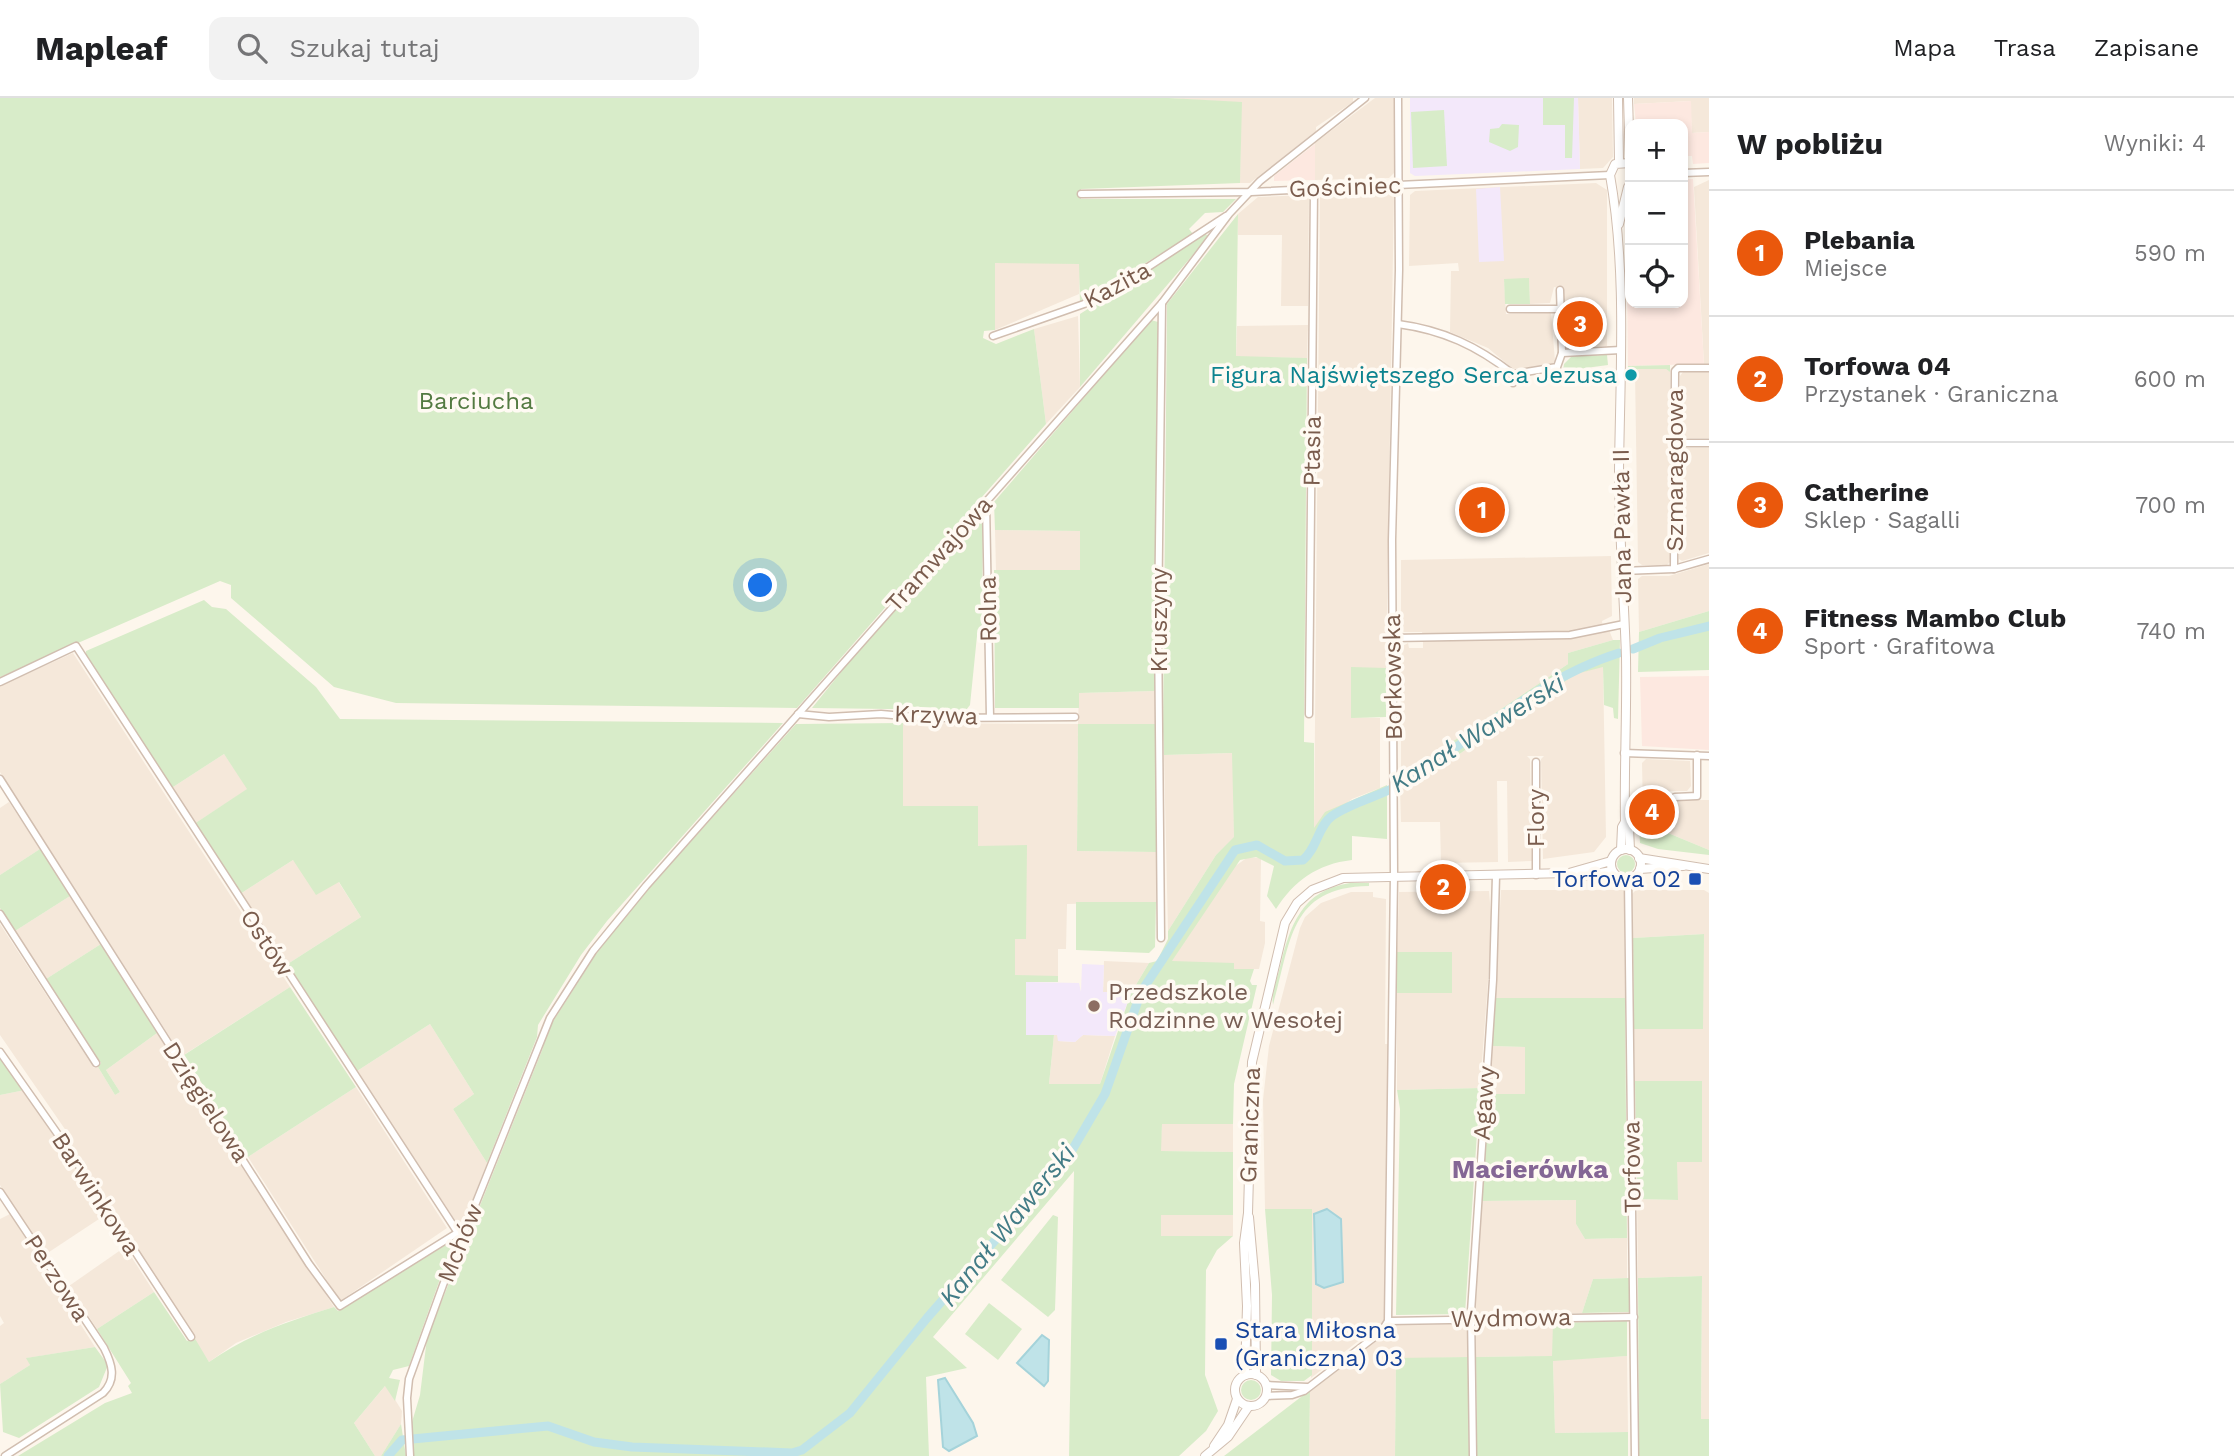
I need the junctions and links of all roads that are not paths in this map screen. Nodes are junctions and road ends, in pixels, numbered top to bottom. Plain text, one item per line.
1 (1365, 98) edge
2 (1398, 98) edge
3 (1618, 98) edge
4 (1628, 98) edge
5 (1629, 119) edge
6 (1619, 162) junction
7 (1625, 163) edge
8 (1709, 172) edge
9 (1688, 173) edge
10 (1609, 174) junction
11 (1613, 184) junction
12 (1400, 185) junction
13 (1625, 186) edge
14 (1314, 189) junction
15 (1251, 191) junction
16 (1081, 194) dead end
17 (1625, 203) edge
18 (1229, 214) junction
19 (1618, 230) junction
20 (1560, 290) dead end
21 (1162, 303) junction
22 (1510, 309) dead end
23 (1560, 309) junction
24 (1398, 324) junction
25 (993, 336) dead end
26 (1621, 350) junction
27 (1562, 353) junction
28 (1709, 368) edge
29 (1513, 374) junction
30 (1513, 383) dead end
31 (1675, 443) junction
32 (1709, 443) edge
33 (986, 502) junction
34 (1709, 559) edge
35 (1674, 569) junction
36 (1622, 571) junction
37 (1624, 624) junction
38 (1391, 638) junction
39 (0, 682) edge
40 (798, 714) junction
41 (1309, 714) dead end
42 (990, 717) junction
43 (1075, 717) dead end
44 (1624, 753) junction
45 (1697, 755) junction
46 (1709, 756) edge
47 (1536, 762) dead end
48 (0, 779) edge
49 (1675, 797) dead end
50 (1626, 850) junction
51 (1639, 858) junction
52 (1611, 861) junction
53 (1686, 865) junction
54 (1640, 869) junction
55 (1709, 869) edge
56 (1612, 871) junction
57 (1569, 873) junction
58 (1394, 875) junction
59 (1536, 875) junction
60 (1496, 876) junction
61 (1628, 879) junction
62 (0, 915) edge
63 (1161, 938) dead end
64 (541, 1036) joint
65 (0, 1052) edge
66 (96, 1063) dead end
67 (0, 1192) edge
68 (1248, 1213) junction
69 (460, 1236) junction
70 (1634, 1317) junction
71 (1471, 1319) junction
72 (1388, 1321) junction
73 (191, 1337) dead end
74 (1256, 1374) junction
75 (1245, 1375) junction
76 (1266, 1385) junction
77 (1309, 1386) junction
78 (1266, 1396) junction
79 (1237, 1399) junction
80 (1249, 1406) junction
81 (1207, 1455) edge
82 (5, 1456) edge
83 (410, 1456) edge
84 (1473, 1456) edge
85 (1635, 1456) edge

1 - 15 street, Tramwajowa
2 - 12 street, Borkowska
3 - 6 street
4 - 5 street
6 - 7 street
6 - 10 street
8 - 9 street
10 - 11 street, Jana Pawła II
10 - 12 street, Gościniec
11 - 13 street
11 - 19 street, Jana Pawła II
12 - 14 street, Gościniec
12 - 24 street, Borkowska
14 - 15 street, Gościniec
14 - 41 street, Ptasia
15 - 16 street, Gościniec
15 - 18 street, Tramwajowa
17 - 19 street, Jana Pawła II
18 - 21 street, Tramwajowa
18 - 25 street, Kazita
19 - 26 street, Jana Pawła II
20 - 23 street
21 - 33 street, Tramwajowa
21 - 63 street, Kruszyny
22 - 23 street
23 - 27 street
24 - 29 street
24 - 38 street, Borkowska
26 - 27 street
26 - 36 street, Jana Pawła II
27 - 29 street
28 - 31 street, Szmaragdowa
29 - 30 street
31 - 32 street
31 - 35 street, Szmaragdowa
33 - 40 street, Tramwajowa
33 - 42 street, Rolna
34 - 35 street
35 - 36 street
36 - 37 street, Jana Pawła II
37 - 38 street
37 - 44 street, Jana Pawła II
38 - 58 street, Borkowska
39 - 69 street, Ostów
40 - 42 street, Krzywa
40 - 64 street, Tramwajowa
42 - 43 street, Krzywa
44 - 45 street
44 - 50 street, Jana Pawła II
45 - 46 street
45 - 49 street
47 - 59 street, Flory
48 - 69 street, Dzięgielowa
50 - 51 street
50 - 52 street
51 - 53 street
51 - 54 street
52 - 56 street
52 - 57 street, Graniczna
53 - 54 street
53 - 55 street
54 - 61 street
56 - 57 street, Graniczna
56 - 61 street
57 - 59 street, Graniczna
58 - 60 street, Graniczna
58 - 68 street, Graniczna
58 - 72 street, Borkowska
59 - 60 street, Graniczna
60 - 71 street, Agawy
61 - 70 street, Torfowa
62 - 66 street
64 - 69 street, Mchów
65 - 73 street, Barwinkowa
67 - 82 street, Perzowa
68 - 74 street, Graniczna
68 - 75 street, Graniczna
69 - 83 street, Mchów
70 - 71 street, Wydmowa
70 - 85 street, Torfowa
71 - 72 street, Wydmowa
71 - 84 street, Agawy
72 - 77 street
74 - 75 street
74 - 76 street
75 - 79 street
76 - 77 street
76 - 78 street
77 - 78 street
78 - 80 street
79 - 80 street
79 - 81 street
80 - 81 street

